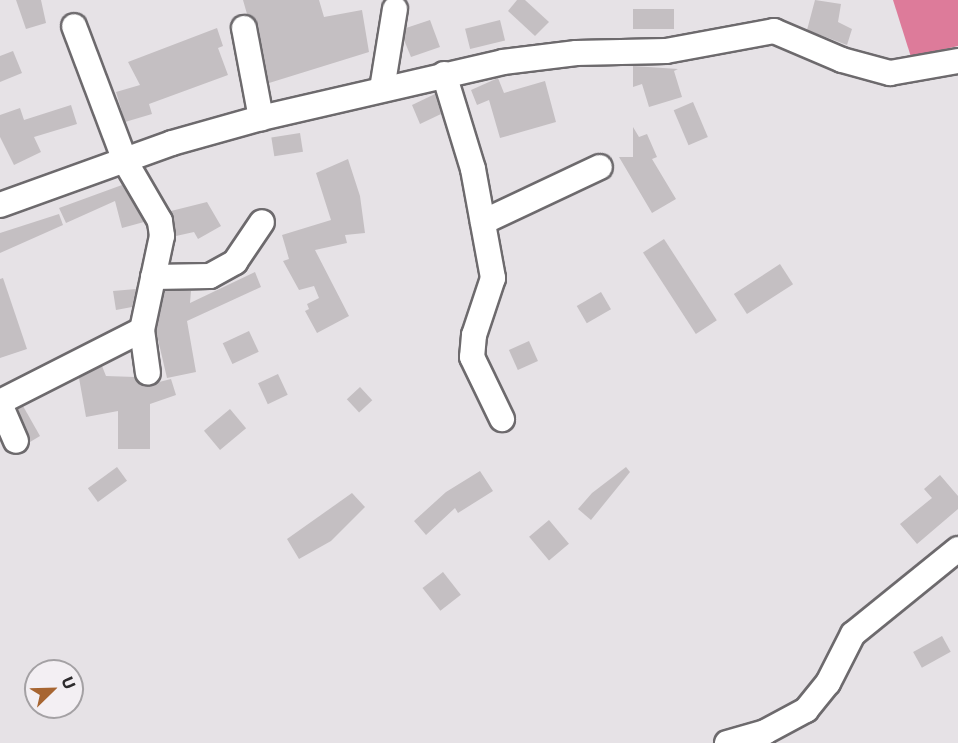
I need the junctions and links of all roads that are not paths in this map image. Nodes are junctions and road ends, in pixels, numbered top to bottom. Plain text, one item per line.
1 (395, 9) dead end
2 (74, 26) dead end
3 (244, 28) dead end
4 (958, 62) edge
5 (444, 74) junction
6 (381, 89) junction
7 (261, 118) junction
8 (124, 161) junction
9 (600, 167) dead end
10 (0, 205) edge
11 (262, 222) dead end
12 (483, 222) junction
13 (153, 277) junction
14 (142, 330) junction
15 (148, 373) dead end
16 (0, 403) edge
17 (502, 419) dead end
18 (16, 441) dead end
19 (958, 549) edge
20 (727, 743) edge

1 - 6 street
2 - 8 street
3 - 7 street
4 - 5 street
5 - 6 street
5 - 12 street
6 - 7 street
7 - 8 street
8 - 10 street
8 - 13 street
9 - 12 street
11 - 13 street
12 - 17 street
13 - 14 street
14 - 15 street
14 - 16 street
16 - 18 street
19 - 20 street

